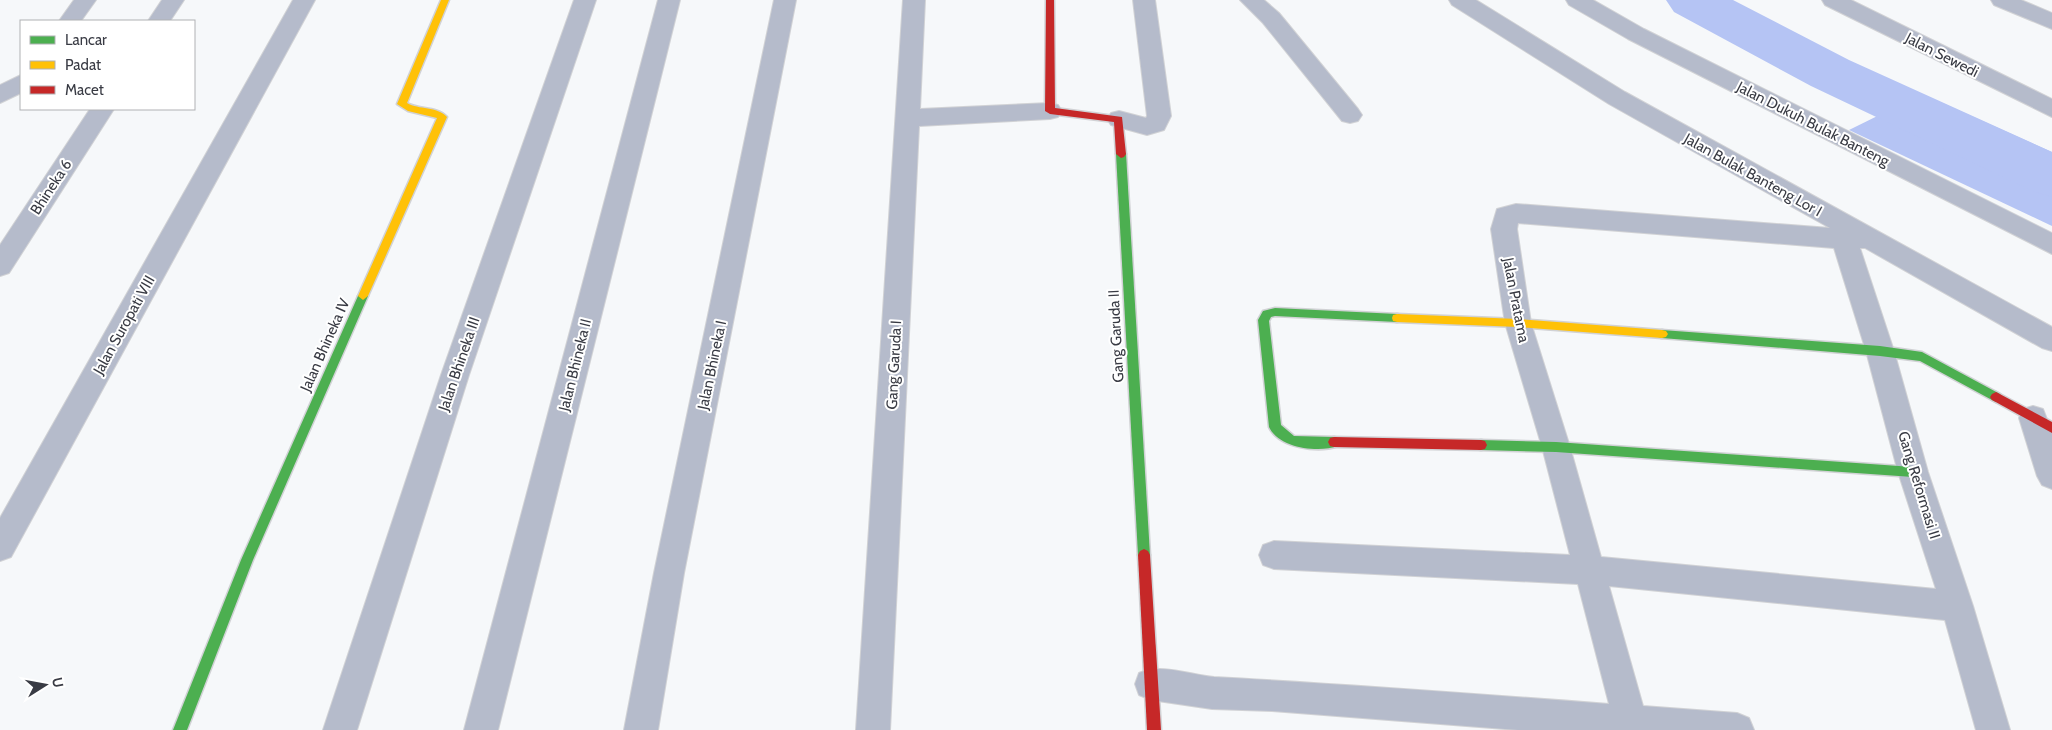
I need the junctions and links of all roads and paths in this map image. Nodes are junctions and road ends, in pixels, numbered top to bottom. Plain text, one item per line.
1 (85, 0) edge
2 (173, 0) edge
3 (304, 0) edge
4 (445, 0) edge
5 (585, 0) edge
6 (669, 0) edge
7 (785, 0) edge
8 (914, 0) edge
9 (1050, 0) edge
10 (1144, 0) edge
11 (1251, 0) edge
12 (1460, 0) edge
13 (1577, 0) edge
14 (1833, 0) edge
15 (2002, 0) edge
16 (71, 20) edge
17 (160, 20) edge
18 (2052, 22) edge
19 (20, 83) edge
20 (0, 94) edge
21 (2052, 109) edge
22 (101, 110) edge
23 (1050, 111) junction
24 (1350, 115) dead end
25 (908, 118) junction
26 (1119, 119) junction
27 (1855, 239) junction
28 (2052, 244) edge
29 (0, 266) edge
30 (1518, 323) junction
31 (2052, 340) edge
32 (1880, 351) junction
33 (2043, 423) edge
34 (1556, 447) junction
35 (1913, 472) junction
36 (2052, 476) edge
37 (0, 548) edge
38 (1274, 555) dead end
39 (1590, 570) junction
40 (1958, 606) junction
41 (1152, 684) junction
42 (1632, 726) edge
43 (180, 730) edge
44 (340, 730) edge
45 (481, 730) edge
46 (641, 730) edge
47 (872, 730) edge
48 (1154, 730) edge
49 (1737, 730) edge
50 (1992, 730) edge

1 - 16 street
2 - 17 street
3 - 37 street, Jalan Suropati VIII
4 - 43 street, Jalan Bhineka IV
5 - 44 street, Jalan Bhineka III
6 - 45 street, Jalan Bhineka II
7 - 46 street, Jalan Bhineka I
8 - 25 street, Gang Garuda I
9 - 23 street
10 - 26 street
11 - 24 street
12 - 27 street, Jalan Bulak Banteng Lor I
13 - 28 street, Jalan Dukuh Bulak Banteng
14 - 21 street, Jalan Sewedi
15 - 18 street
19 - 20 street
22 - 29 street, Bhineka 6
23 - 25 street
23 - 26 street
25 - 47 street, Gang Garuda I
26 - 41 street, Gang Garuda II
27 - 30 street, Jalan Pratama
27 - 31 street, Jalan Bulak Banteng Lor I
27 - 32 street, Gang Reformasi II
30 - 32 street
30 - 34 street, Jalan Pratama
30 - 34 street
32 - 33 street
32 - 35 street, Gang Reformasi II
33 - 36 street
34 - 35 street
34 - 39 street, Jalan Pratama
35 - 40 street, Gang Reformasi II
38 - 39 street
39 - 40 street
39 - 42 street, Jalan Pratama
40 - 50 street, Gang Reformasi II
41 - 42 street
41 - 48 street, Gang Garuda II
42 - 49 street

